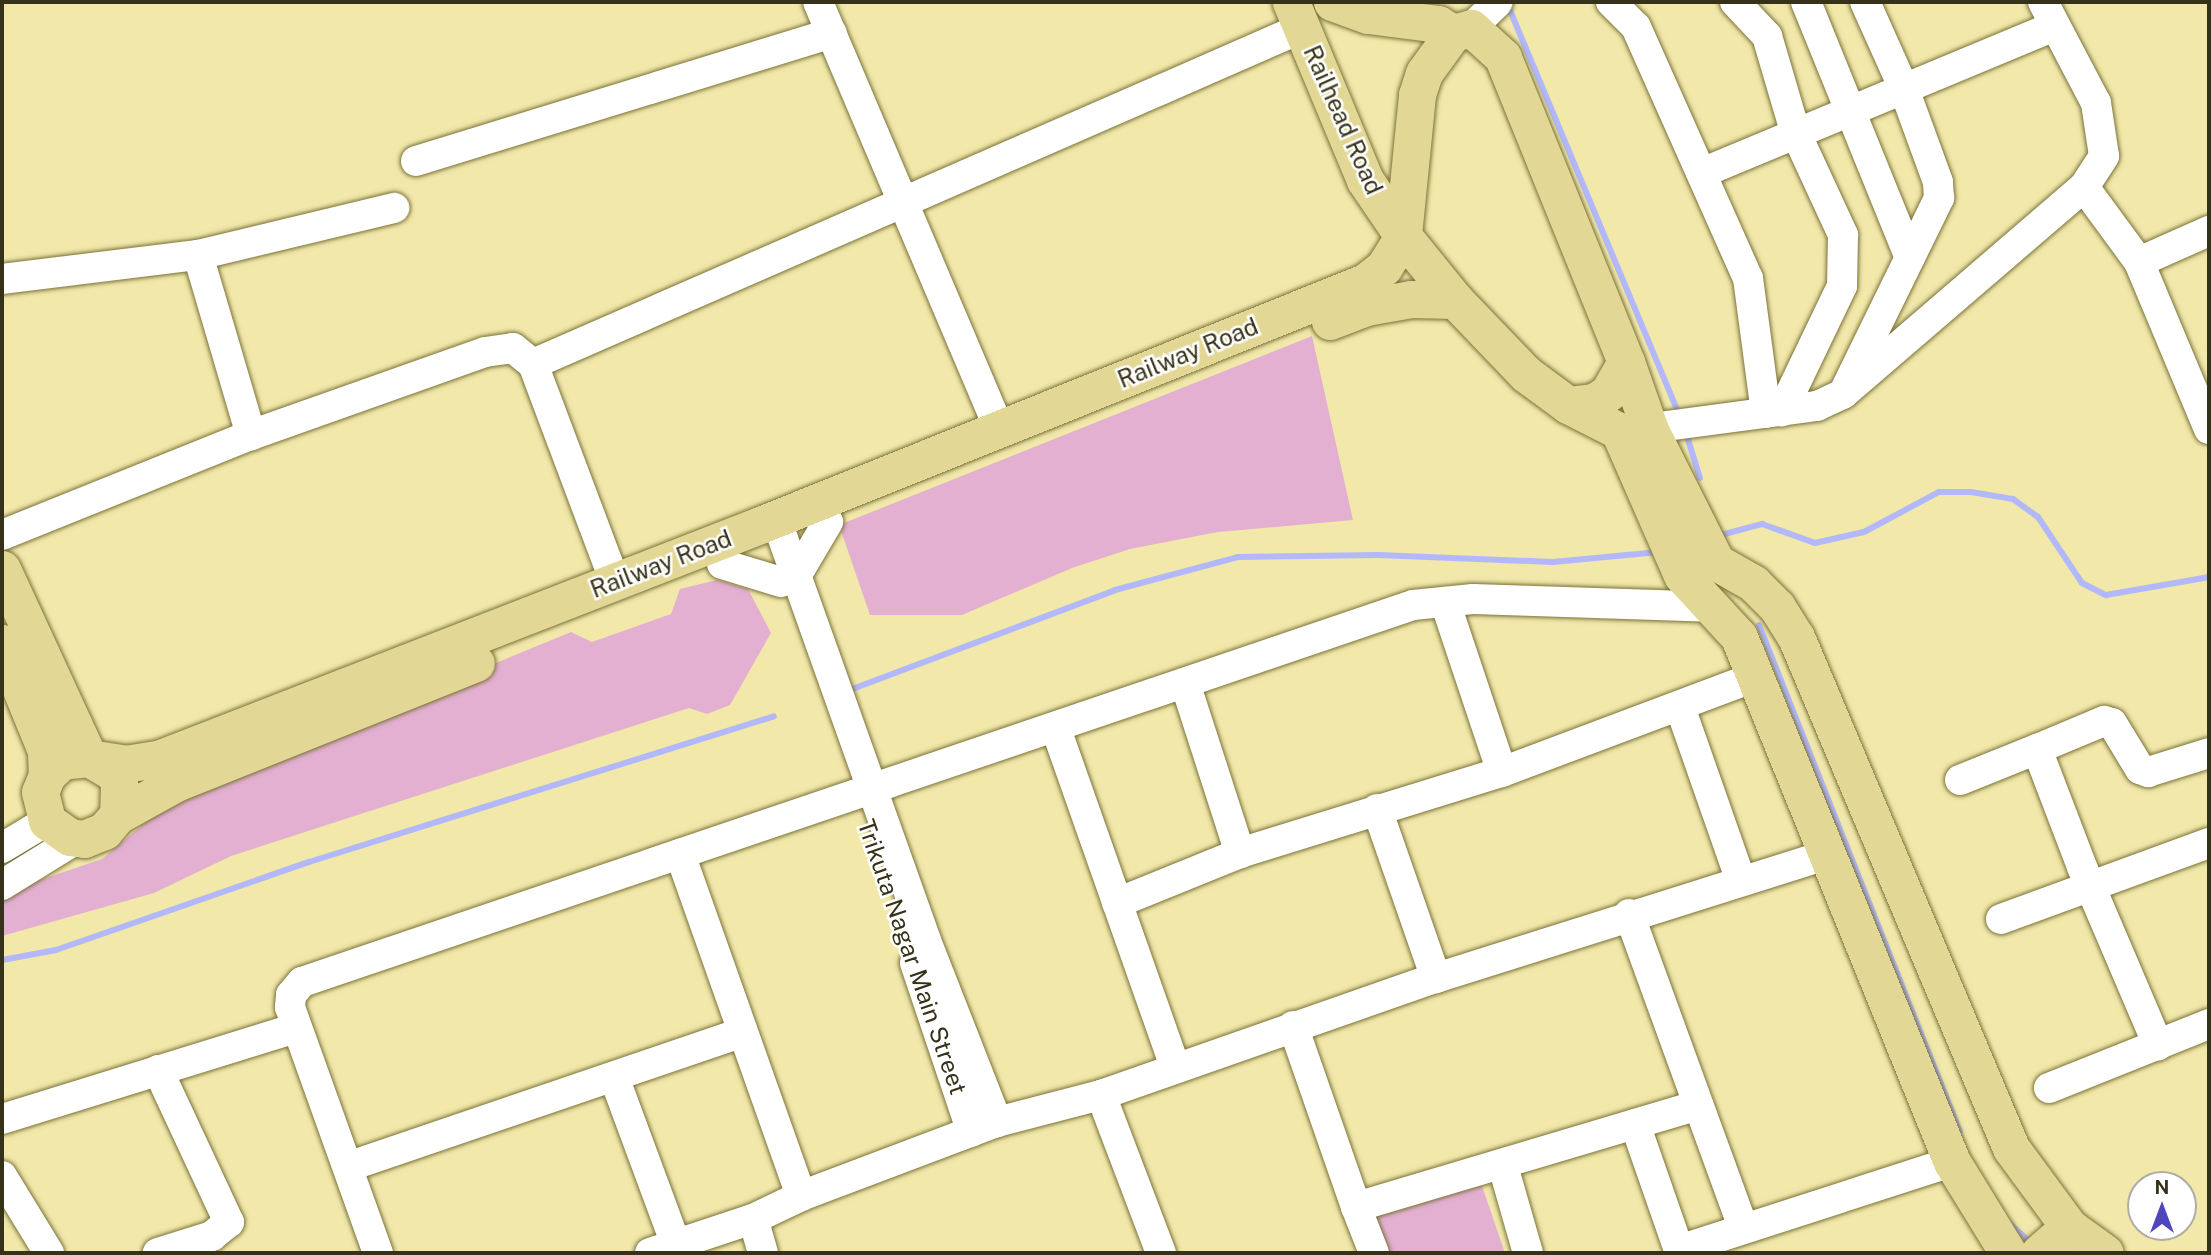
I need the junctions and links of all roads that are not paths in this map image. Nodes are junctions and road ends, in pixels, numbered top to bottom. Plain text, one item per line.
1 (818, 2) edge
2 (1332, 2) edge
3 (1611, 2) edge
4 (1735, 2) edge
5 (1806, 2) edge
6 (1864, 2) edge
7 (2048, 14) edge
8 (1296, 15) edge
9 (1478, 18) edge
10 (832, 33) junction
11 (1904, 89) junction
12 (1851, 108) junction
13 (1795, 131) junction
14 (416, 161) dead end
15 (1704, 172) junction
16 (2084, 187) junction
17 (907, 203) junction
18 (394, 208) dead end
19 (2209, 232) edge
20 (1402, 236) junction
21 (198, 255) junction
22 (1910, 258) junction
23 (2139, 262) junction
24 (2, 278) edge
25 (1455, 300) junction
26 (1234, 347) junction
27 (1626, 362) junction
28 (533, 364) junction
29 (1843, 394) junction
30 (1569, 405) junction
31 (1774, 412) junction
32 (999, 428) junction
33 (1645, 429) junction
34 (2209, 429) edge
35 (251, 435) junction
36 (1664, 495) junction
37 (828, 522) junction
38 (772, 532) junction
39 (2, 535) edge
40 (722, 564) junction
41 (2, 569) edge
42 (789, 579) junction
43 (615, 582) junction
44 (1445, 602) junction
45 (1710, 607) junction
46 (2, 643) edge
47 (1757, 676) junction
48 (1185, 683) junction
49 (1680, 707) junction
50 (1056, 729) junction
51 (2037, 748) junction
52 (2209, 753) edge
53 (89, 758) junction
54 (1502, 772) junction
55 (47, 775) junction
56 (1961, 780) dead end
57 (864, 790) junction
58 (1377, 809) junction
59 (118, 815) junction
60 (62, 830) junction
61 (2209, 843) edge
62 (2, 848) edge
63 (1240, 853) junction
64 (680, 854) junction
65 (1826, 855) junction
66 (1741, 881) junction
67 (2, 886) edge
68 (2091, 888) junction
69 (1117, 902) junction
70 (1629, 914) junction
71 (2001, 919) dead end
72 (1436, 978) junction
73 (2209, 1024) edge
74 (1293, 1026) junction
75 (296, 1028) junction
76 (740, 1033) junction
77 (2158, 1045) junction
78 (1175, 1066) junction
79 (158, 1070) junction
80 (614, 1077) junction
81 (2049, 1088) dead end
82 (1101, 1095) junction
83 (1698, 1105) junction
84 (2, 1119) edge
85 (1635, 1124) junction
86 (985, 1127) junction
87 (1952, 1162) junction
88 (350, 1166) junction
89 (1503, 1166) junction
90 (2, 1176) edge
91 (800, 1196) junction
92 (1356, 1207) junction
93 (752, 1219) junction
94 (1743, 1228) junction
95 (2056, 1238) edge
96 (663, 1249) edge
97 (1679, 1252) edge
98 (49, 1253) edge
99 (158, 1253) edge
100 (378, 1253) edge
101 (763, 1253) edge
102 (1161, 1253) edge
103 (1374, 1253) edge
104 (1528, 1253) edge
105 (2008, 1253) edge
106 (2105, 1253) edge

1 - 10 street
2 - 9 main road
3 - 15 street
4 - 13 street
5 - 12 street
6 - 11 street
7 - 11 street
7 - 16 street
8 - 17 street
8 - 20 main road, Railhead Road
9 - 20 main road
9 - 27 main road
10 - 14 street
10 - 17 street
11 - 12 street
11 - 22 street
12 - 13 street
12 - 22 street
13 - 15 street
13 - 31 street
15 - 31 street
16 - 23 street
16 - 29 street
17 - 28 street
17 - 32 street
18 - 21 street
19 - 23 street
20 - 25 main road, Railhead Road
20 - 26 main road, Railway Road
21 - 24 street
21 - 35 street
22 - 29 street
23 - 34 street
25 - 26 main road
25 - 30 main road, Railhead Road
26 - 32 main road, Railway Road
26 - 37 main road
27 - 30 main road
27 - 33 main road
28 - 35 street
28 - 43 street
29 - 31 street
30 - 33 main road, Railhead Road
31 - 33 street
32 - 38 main road, Railway Road
33 - 36 main road
35 - 39 street
36 - 45 main road
36 - 95 main road
37 - 38 main road
37 - 42 street
38 - 40 main road
38 - 42 street, Trikuta Nagar Main Street
38 - 43 main road, Railway Road
40 - 42 street
40 - 59 main road
41 - 53 main road
42 - 57 street, Trikuta Nagar Main Street
43 - 53 main road, Railway Road
44 - 45 street
44 - 48 street
44 - 54 street
45 - 47 main road
46 - 55 main road
47 - 49 street
47 - 65 main road
48 - 50 street
48 - 63 street
49 - 54 street
49 - 66 street
50 - 57 street
50 - 69 street
51 - 52 street
51 - 56 street
51 - 68 street
53 - 55 main road
53 - 59 main road
54 - 58 street
55 - 60 main road
57 - 64 street
57 - 86 street, Trikuta Nagar Main Street
58 - 63 street
58 - 72 street
59 - 60 main road
60 - 62 street
60 - 67 street
61 - 68 street
63 - 69 street
64 - 75 street
64 - 76 street
65 - 66 street
65 - 87 main road
66 - 70 street
68 - 71 street
68 - 77 street
69 - 78 street
70 - 72 street
70 - 83 street
72 - 74 street
73 - 77 street
74 - 78 street
74 - 92 street
75 - 79 street
75 - 88 street
76 - 80 street
76 - 91 street
77 - 81 street
78 - 82 street
79 - 84 street
79 - 99 street
80 - 88 street
80 - 96 street
82 - 86 street
82 - 102 street
83 - 85 street
83 - 94 street
85 - 89 street
85 - 97 street
86 - 91 street
87 - 94 street
87 - 105 main road
88 - 100 street
89 - 92 street
89 - 104 street
90 - 98 street
91 - 93 street
92 - 103 street
93 - 96 street
93 - 101 street
94 - 97 street
95 - 106 main road

